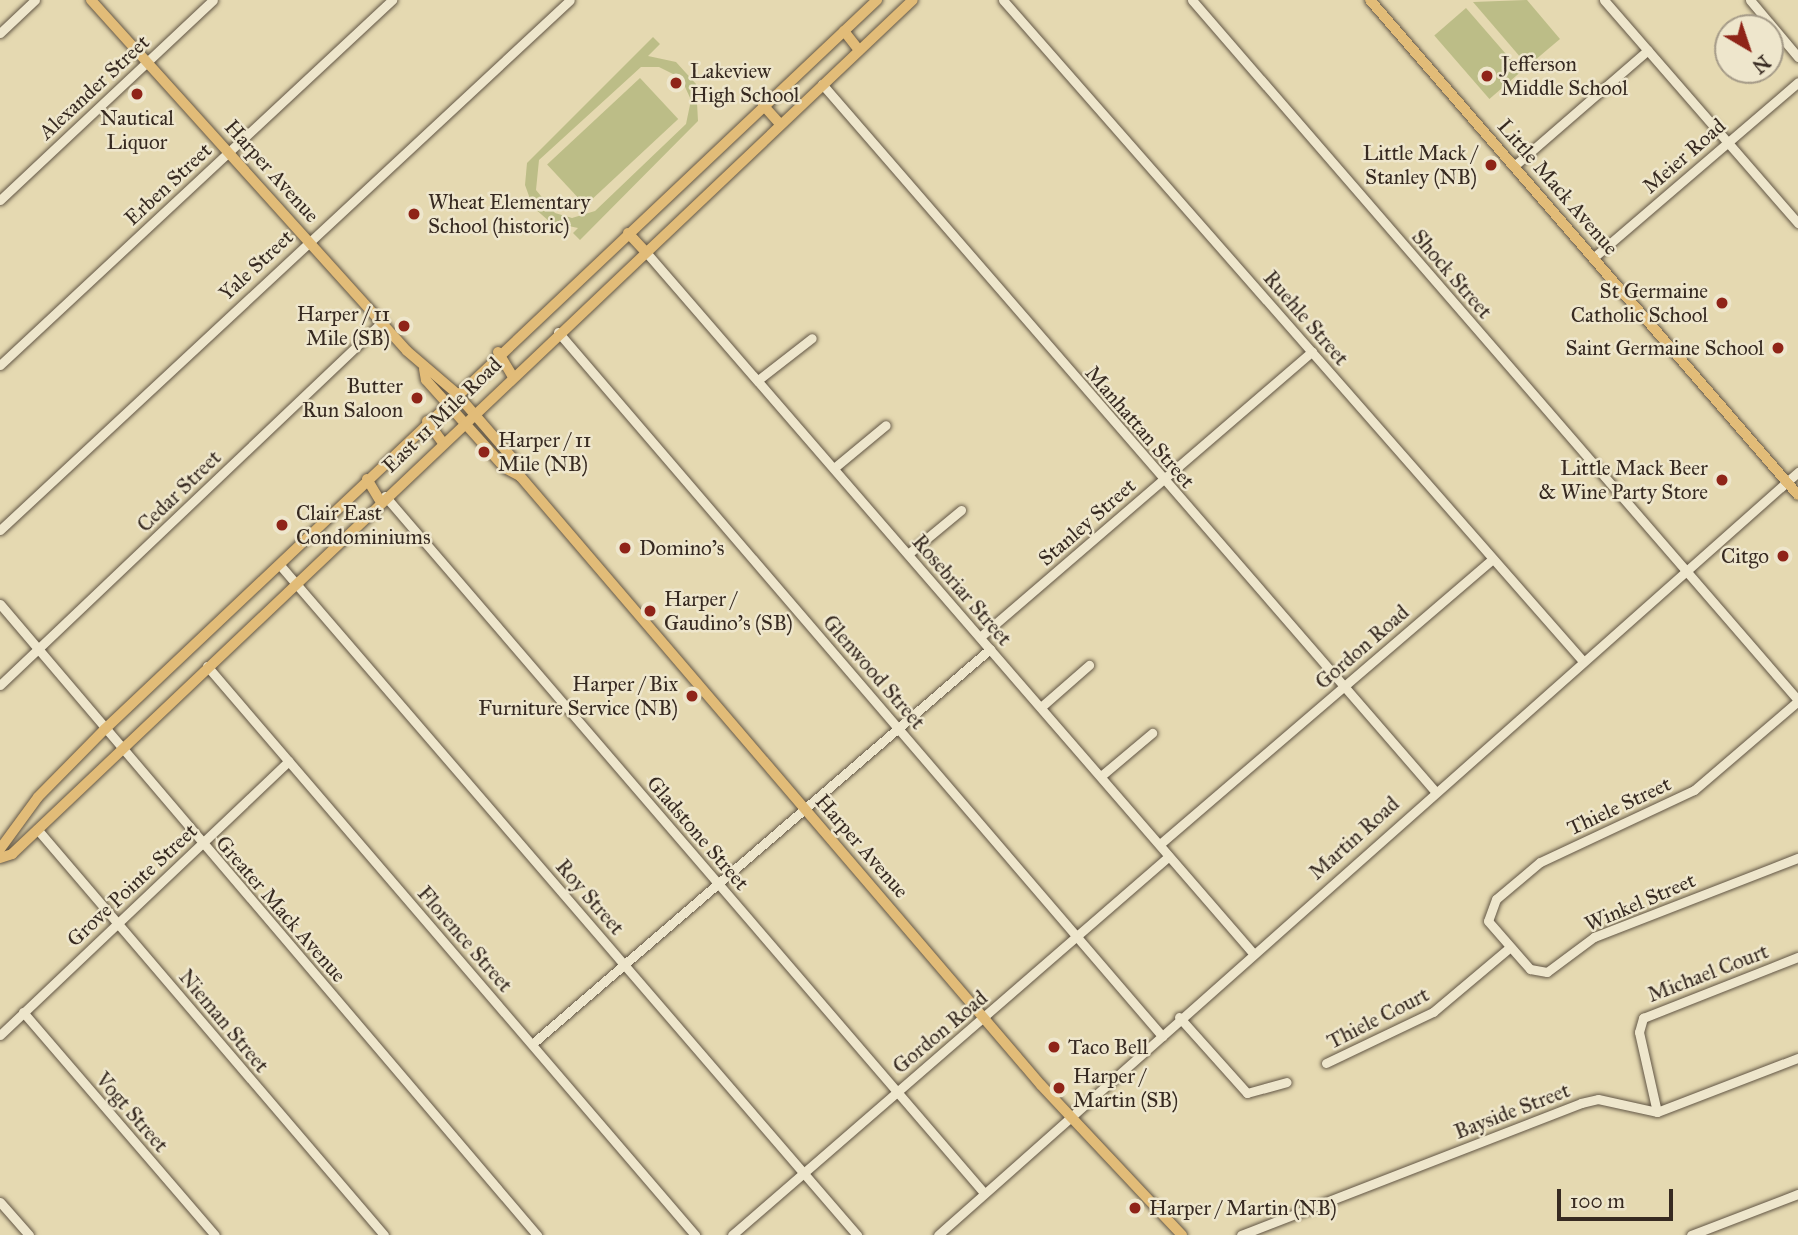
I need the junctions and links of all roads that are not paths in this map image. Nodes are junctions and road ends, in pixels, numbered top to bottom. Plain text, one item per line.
1 (35, 0) edge
2 (91, 0) edge
3 (213, 0) edge
4 (392, 0) edge
5 (570, 0) edge
6 (877, 0) edge
7 (913, 0) edge
8 (1003, 0) edge
9 (1192, 0) edge
10 (1370, 0) edge
11 (1604, 0) edge
12 (1750, 0) edge
13 (844, 31) junction
14 (0, 33) edge
15 (859, 50) junction
16 (1648, 50) junction
17 (1798, 57) edge
18 (147, 62) junction
19 (1798, 82) edge
20 (822, 84) junction
21 (763, 105) junction
22 (780, 124) junction
23 (1727, 142) junction
24 (229, 151) junction
25 (1514, 166) junction
26 (0, 201) edge
27 (1798, 223) edge
28 (628, 233) junction
29 (308, 241) junction
30 (645, 251) junction
31 (1592, 258) junction
32 (382, 322) junction
33 (558, 332) junction
34 (812, 338) dead end
35 (1312, 351) junction
36 (498, 352) junction
37 (0, 365) edge
38 (424, 369) junction
39 (512, 375) junction
40 (758, 380) junction
41 (456, 393) junction
42 (446, 402) junction
43 (473, 412) junction
44 (427, 421) junction
45 (463, 421) junction
46 (886, 425) dead end
47 (442, 442) junction
48 (834, 468) junction
49 (1798, 472) edge
50 (520, 476) junction
51 (367, 479) junction
52 (1162, 480) junction
53 (1786, 481) junction
54 (1798, 495) edge
55 (383, 499) junction
56 (961, 510) dead end
57 (0, 530) edge
58 (908, 554) junction
59 (1492, 559) junction
60 (279, 564) junction
61 (1687, 572) junction
62 (295, 582) junction
63 (0, 604) edge
64 (980, 637) junction
65 (38, 649) junction
66 (990, 649) junction
67 (1582, 660) junction
68 (1089, 665) dead end
69 (207, 666) junction
70 (0, 685) edge
71 (1342, 687) junction
72 (1798, 700) edge
73 (1041, 707) junction
74 (898, 728) junction
75 (105, 729) junction
76 (1152, 733) dead end
77 (121, 749) junction
78 (289, 761) junction
79 (1101, 776) junction
80 (1434, 790) junction
81 (805, 808) junction
82 (24, 815) junction
83 (37, 830) junction
84 (202, 843) junction
85 (1160, 844) junction
86 (0, 849) edge
87 (1169, 856) junction
88 (0, 858) edge
89 (1798, 858) edge
90 (718, 883) junction
91 (118, 923) junction
92 (1078, 938) junction
93 (1509, 948) junction
94 (1252, 952) junction
95 (1798, 957) edge
96 (624, 963) junction
97 (23, 1012) junction
98 (1179, 1017) junction
99 (984, 1018) junction
100 (0, 1035) edge
101 (1162, 1036) junction
102 (532, 1044) junction
103 (1798, 1058) edge
104 (1326, 1063) dead end
105 (1287, 1082) dead end
106 (897, 1092) junction
107 (1657, 1112) junction
108 (1070, 1117) junction
109 (804, 1173) junction
110 (984, 1193) junction
111 (1798, 1194) edge
112 (0, 1202) edge
113 (29, 1235) edge
114 (215, 1235) edge
115 (384, 1235) edge
116 (537, 1235) edge
117 (695, 1235) edge
118 (732, 1235) edge
119 (857, 1235) edge
120 (938, 1235) edge
121 (1182, 1235) edge
122 (1241, 1235) edge
123 (1691, 1235) edge

1 - 14 street
2 - 18 main road, Harper Avenue
3 - 18 street, Alexander Street
4 - 24 street, Erben Street
5 - 29 street, Yale Street
6 - 13 main road, East 11 Mile Road
7 - 15 main road, East 11 Mile Road
8 - 35 street, Ruehle Street
9 - 61 street, Shock Street
10 - 25 main road, Little Mack Avenue
11 - 16 street
12 - 17 street
13 - 15 main road
13 - 21 main road, East 11 Mile Road
15 - 20 main road, East 11 Mile Road
16 - 23 street
16 - 25 street
18 - 24 main road, Harper Avenue
18 - 26 street, Alexander Street
19 - 23 street, Meier Road
20 - 22 main road, East 11 Mile Road
20 - 52 street, Manhattan Street
21 - 22 main road
21 - 28 main road, East 11 Mile Road
22 - 30 main road, East 11 Mile Road
23 - 27 street
23 - 31 street, Meier Road
24 - 29 main road, Harper Avenue
24 - 37 street, Erben Street
25 - 31 main road, Little Mack Avenue
28 - 30 main road
28 - 36 main road, East 11 Mile Road
29 - 32 main road, Harper Avenue
29 - 57 street, Yale Street
30 - 33 main road, East 11 Mile Road
30 - 40 street, Rosebriar Street
31 - 53 main road, Little Mack Avenue
32 - 38 main road, Harper Avenue
32 - 65 street, Cedar Street
33 - 39 main road, East 11 Mile Road
33 - 74 street, Glenwood Street
34 - 40 street
35 - 52 street, Stanley Street
35 - 59 street, Ruehle Street
36 - 39 main road
36 - 41 main road, East 11 Mile Road
38 - 41 main road, Harper Avenue
38 - 42 main road, Harper Avenue
39 - 43 main road, East 11 Mile Road
40 - 48 street, Rosebriar Street
41 - 42 main road, East 11 Mile Road
41 - 43 main road, Harper Avenue
42 - 44 main road, East 11 Mile Road
42 - 45 main road, Harper Avenue
43 - 45 main road, East 11 Mile Road
43 - 50 main road, Harper Avenue
44 - 47 main road
44 - 51 main road, East 11 Mile Road
45 - 47 main road, East 11 Mile Road
45 - 50 main road, Harper Avenue
46 - 48 street
47 - 55 main road, East 11 Mile Road
48 - 58 street, Rosebriar Street
49 - 53 street, Martin Road
50 - 81 main road, Harper Avenue
51 - 55 main road
51 - 60 main road, East 11 Mile Road
52 - 64 street, Stanley Street
52 - 71 street, Manhattan Street
53 - 54 main road, Little Mack Avenue
53 - 61 street, Martin Road
55 - 62 main road, East 11 Mile Road
55 - 90 street, Gladstone Street
56 - 58 street
58 - 64 street, Rosebriar Street
59 - 67 street, Ruehle Street
59 - 71 street, Gordon Road
60 - 62 street
60 - 75 main road, East 11 Mile Road
61 - 67 street, Martin Road
61 - 72 street, Shock Street
62 - 69 main road, East 11 Mile Road
62 - 96 street, Roy Street
63 - 65 street, Greater Mack Avenue
64 - 66 street, Rosebriar Street
65 - 70 street, Cedar Street
65 - 75 street, Greater Mack Avenue
66 - 73 street, Rosebriar Street
66 - 74 street
67 - 80 street, Martin Road
68 - 73 street
69 - 77 main road, East 11 Mile Road
69 - 78 street, Florence Street
71 - 80 street, Manhattan Street
71 - 85 street, Gordon Road
72 - 93 street, Thiele Street
73 - 79 street, Rosebriar Street
74 - 81 street
74 - 92 street, Glenwood Street
75 - 77 street, Greater Mack Avenue
75 - 82 main road, East 11 Mile Road
76 - 79 street
77 - 83 main road, East 11 Mile Road
77 - 84 street, Greater Mack Avenue
78 - 84 street, Grove Pointe Street
78 - 102 street, Florence Street
79 - 85 street, Rosebriar Street
80 - 94 street, Martin Road
81 - 90 street
81 - 99 main road, Harper Avenue
82 - 83 main road
82 - 86 main road, East 11 Mile Road
83 - 88 main road, East 11 Mile Road
83 - 91 street, Nieman Street
84 - 91 street, Grove Pointe Street
84 - 116 street, Greater Mack Avenue
85 - 87 street, Rosebriar Street
87 - 92 street, Gordon Road
87 - 94 street, Rosebriar Street
89 - 93 street, Winkel Street
90 - 96 street
90 - 106 street, Gladstone Street
91 - 97 street, Grove Pointe Street
91 - 115 street, Nieman Street
92 - 99 street, Gordon Road
92 - 101 street, Glenwood Street
93 - 104 street, Thiele Court
94 - 98 street, Martin Road
95 - 107 street, Michael Court
96 - 102 street
96 - 109 street, Roy Street
97 - 100 street, Grove Pointe Street
97 - 114 street, Vogt Street
98 - 101 street, Martin Road
98 - 105 street
99 - 106 street, Gordon Road
99 - 108 main road, Harper Avenue
101 - 108 street, Martin Road
102 - 117 street, Florence Street
103 - 107 street
106 - 109 street, Gordon Road
106 - 110 street, Gladstone Street
107 - 122 street, Bayside Street
108 - 110 street, Martin Road
108 - 121 main road, Harper Avenue
109 - 118 street, Gordon Road
109 - 119 street, Roy Street
110 - 120 street, Martin Road
111 - 123 street
112 - 113 street

